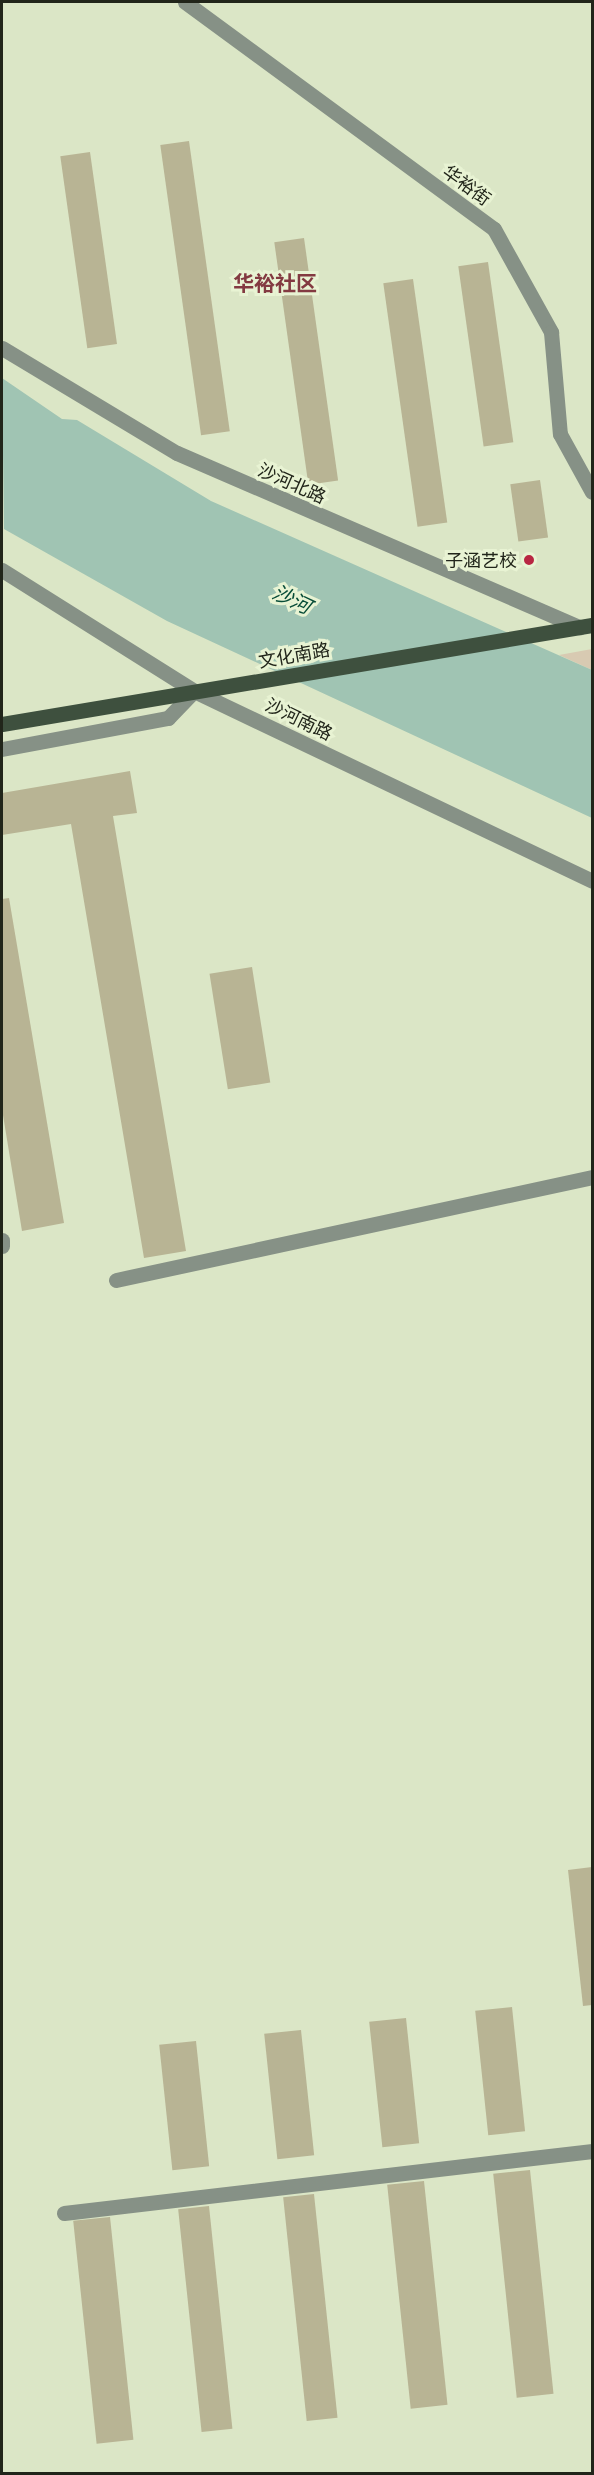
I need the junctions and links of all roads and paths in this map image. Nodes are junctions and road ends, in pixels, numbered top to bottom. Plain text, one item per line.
1 (185, 2) edge
2 (2, 348) edge
3 (592, 492) edge
4 (2, 570) edge
5 (586, 626) edge
6 (194, 690) junction
7 (2, 724) edge
8 (2, 749) edge
9 (592, 881) edge
10 (592, 1177) edge
11 (116, 1280) dead end
12 (592, 2151) edge
13 (64, 2213) dead end

1 - 3 street, 华裕街
2 - 5 street, 沙河北路
4 - 6 street, 沙河南路
5 - 6 main road, 文化南路
6 - 7 main road, 文化南路
6 - 8 street
6 - 9 street, 沙河南路
10 - 11 street
12 - 13 street

